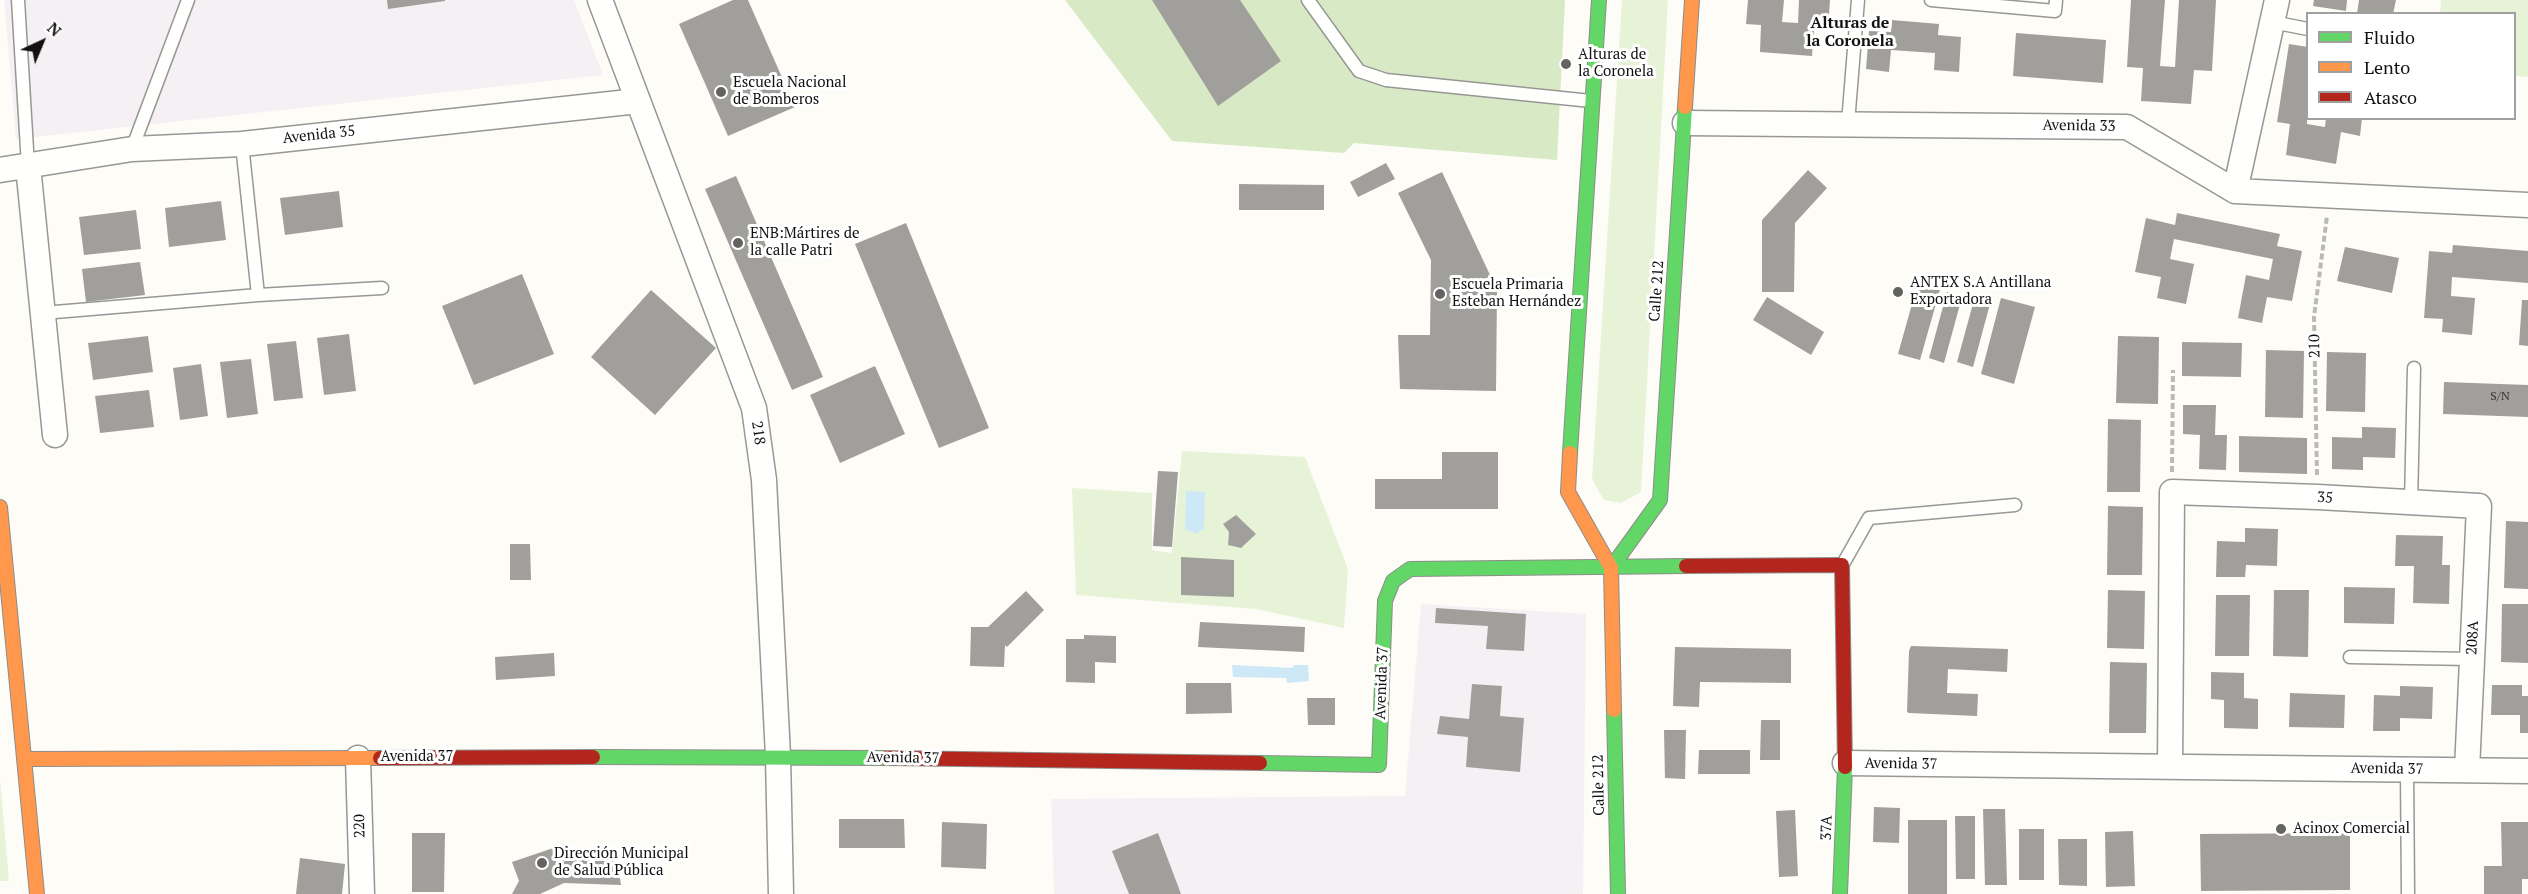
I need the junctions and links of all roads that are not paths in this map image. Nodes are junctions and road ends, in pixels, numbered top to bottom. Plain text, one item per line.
1 (18, 0) edge
2 (188, 0) edge
3 (600, 0) edge
4 (1308, 0) edge
5 (1599, 0) edge
6 (1692, 0) edge
7 (1858, 0) edge
8 (1931, 0) edge
9 (2056, 0) edge
10 (2274, 11) edge
11 (2306, 28) edge
12 (638, 101) junction
13 (1593, 101) junction
14 (1685, 123) junction
15 (1848, 123) junction
16 (242, 144) junction
17 (132, 149) junction
18 (28, 166) junction
19 (0, 170) edge
20 (2235, 191) junction
21 (2528, 205) edge
22 (382, 288) dead end
23 (258, 296) junction
24 (43, 313) junction
25 (2414, 368) dead end
26 (55, 435) dead end
27 (2411, 504) junction
28 (2015, 505) dead end
29 (2479, 506) joint
30 (0, 507) edge
31 (1842, 565) junction
32 (1611, 568) junction
33 (2350, 657) dead end
34 (2472, 660) junction
35 (778, 756) junction
36 (358, 758) junction
37 (24, 759) junction
38 (1845, 763) junction
39 (2170, 767) junction
40 (2407, 769) junction
41 (2467, 770) junction
42 (2528, 771) edge
43 (37, 894) edge
44 (362, 894) edge
45 (781, 894) edge
46 (1618, 894) edge
47 (1840, 894) edge
48 (2408, 894) edge

1 - 18 lane
2 - 17 lane
3 - 12 street, 218
4 - 13 lane
5 - 13 street, Calle 212
6 - 14 street, Calle 212
7 - 15 lane
8 - 9 lane
10 - 11 lane
10 - 20 street
12 - 16 street, Avenida 35
12 - 35 street, 218
13 - 32 street, Calle 212
14 - 15 street, Avenida 33
14 - 32 street, Calle 212
15 - 20 street, Avenida 33
16 - 17 street, Avenida 35
16 - 23 lane
17 - 18 street, Avenida 35
18 - 19 street, Avenida 35
18 - 24 street
20 - 21 street, Avenida 33
22 - 23 lane
23 - 24 lane
24 - 26 street
25 - 27 lane
27 - 29 street, 35
27 - 39 street, 35
28 - 31 lane
29 - 34 street, 208A
30 - 37 street
31 - 32 street, Avenida 37
31 - 38 street, Avenida 37
32 - 35 street, Avenida 37
32 - 46 street, Calle 212
33 - 34 lane
34 - 41 street, 208A
35 - 36 street, Avenida 37
35 - 45 street, 218
36 - 37 street, Avenida 37
36 - 44 street, 220
37 - 43 street
38 - 39 street, Avenida 37
38 - 47 street, 37A
39 - 40 street, Avenida 37
40 - 41 street, Avenida 37
40 - 48 lane
41 - 42 street, Avenida 37

